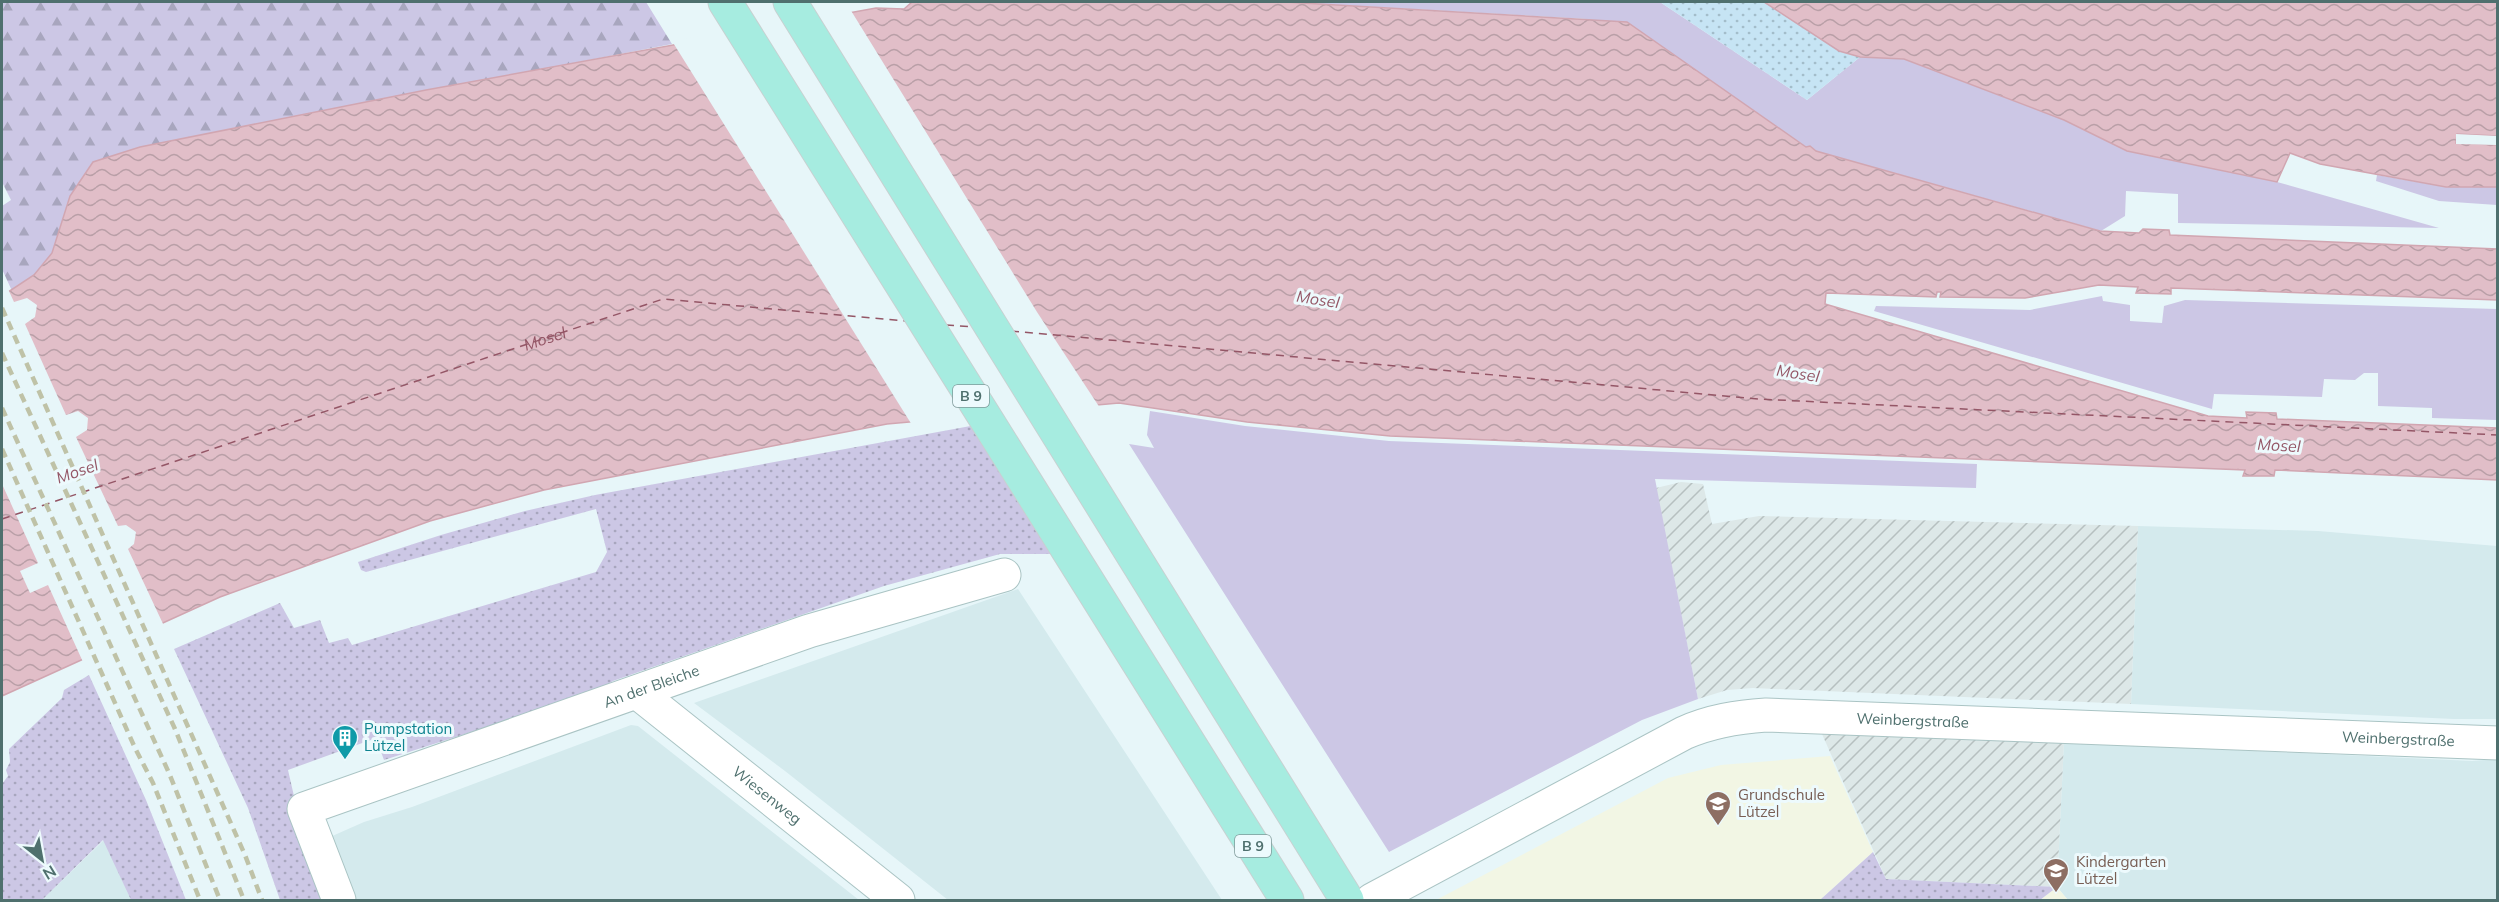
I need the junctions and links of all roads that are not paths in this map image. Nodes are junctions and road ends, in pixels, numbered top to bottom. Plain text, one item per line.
1 (725, 2) edge
2 (790, 2) edge
3 (1004, 575) dead end
4 (637, 692) junction
5 (2498, 743) edge
6 (339, 900) edge
7 (898, 900) edge
8 (1287, 900) edge
9 (1347, 900) edge
10 (1371, 900) edge

1 - 8 highway, B 9
2 - 9 highway
3 - 4 street, An der Bleiche
4 - 6 street, An der Bleiche
4 - 7 street, Wiesenweg
5 - 10 street, Weinbergstraße

